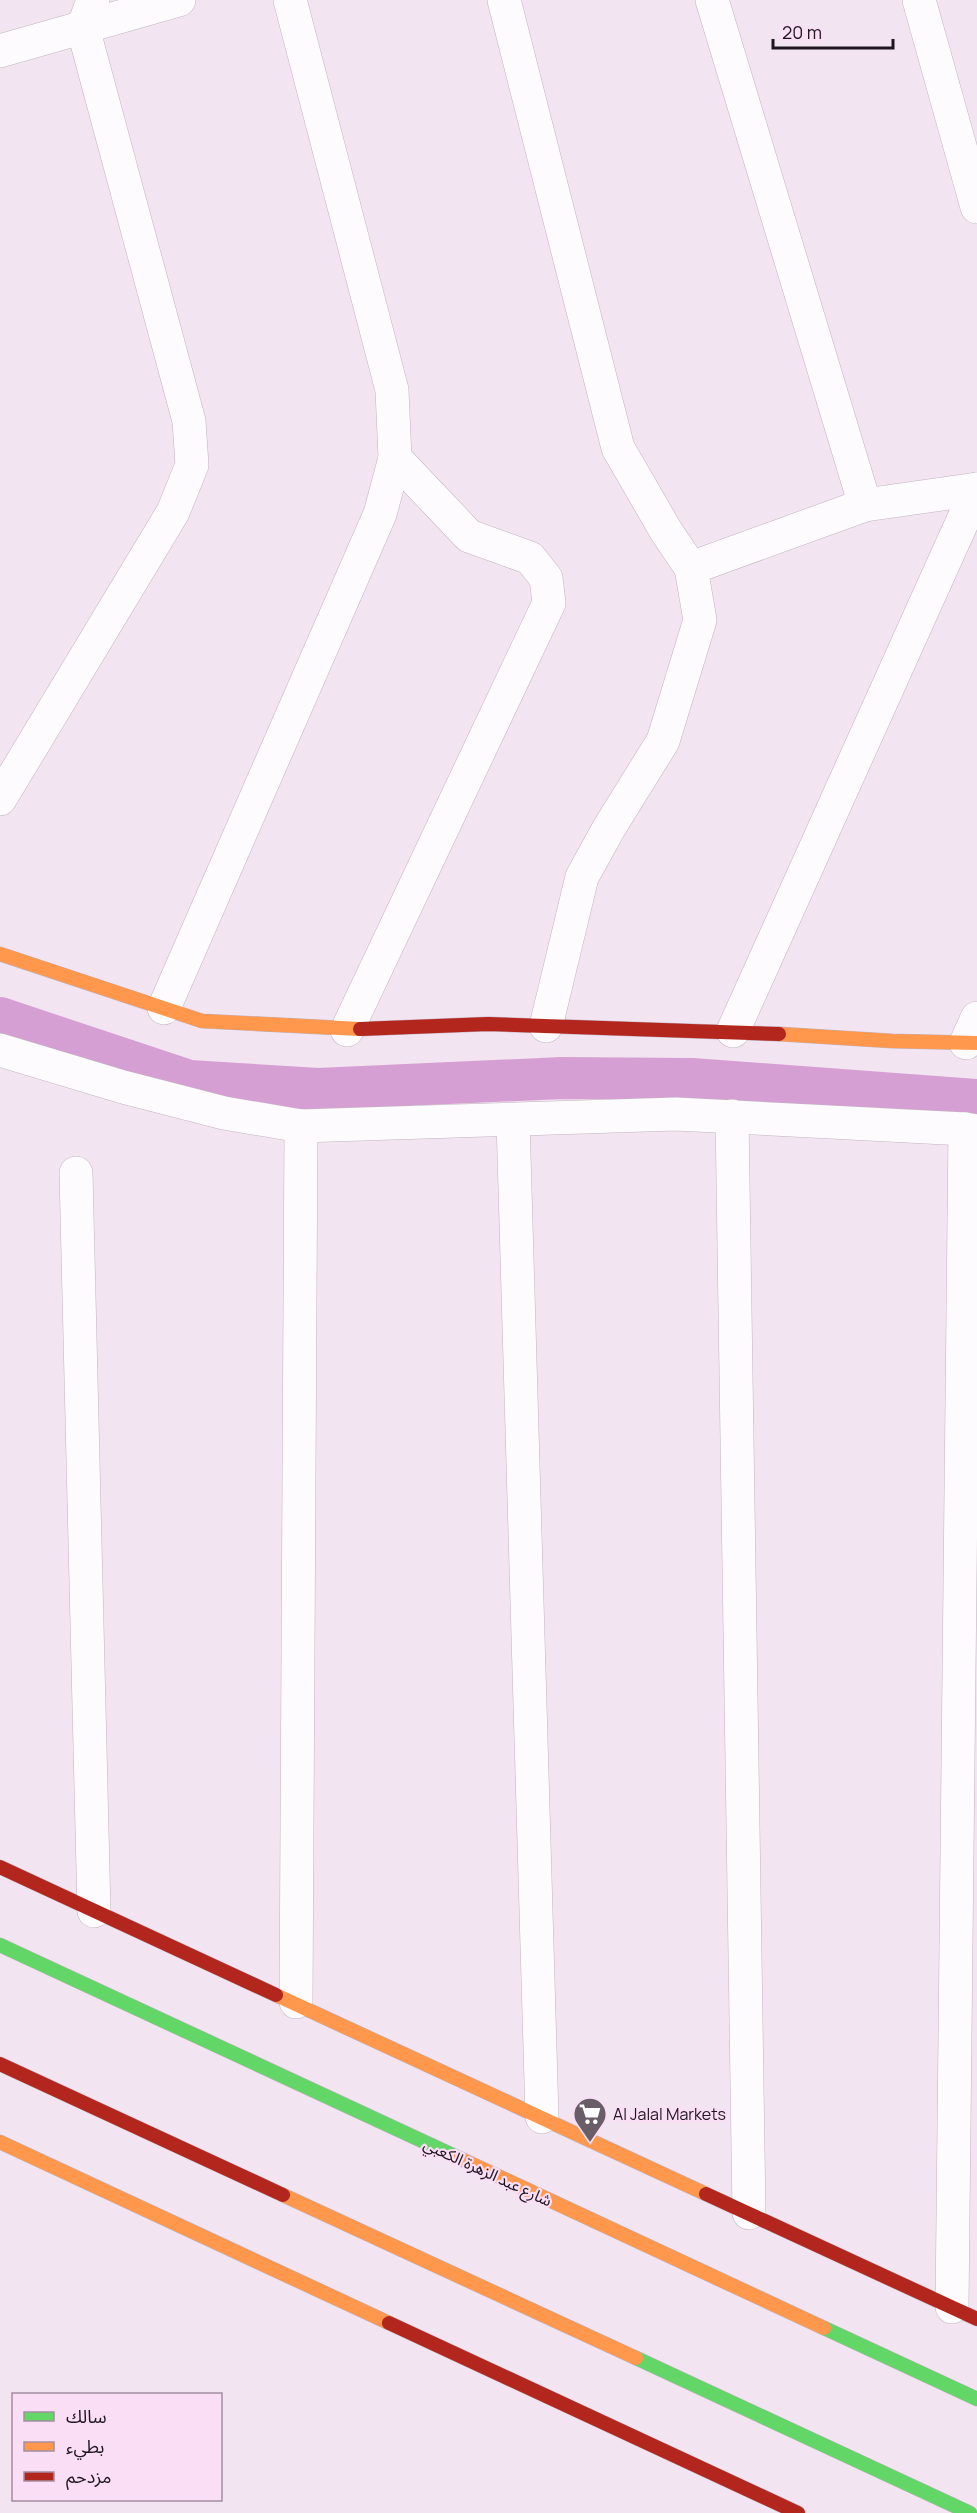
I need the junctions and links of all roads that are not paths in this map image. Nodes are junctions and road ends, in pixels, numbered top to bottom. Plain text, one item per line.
1 (179, 0) edge
2 (291, 0) edge
3 (504, 0) edge
4 (712, 0) edge
5 (919, 0) edge
6 (88, 14) edge
7 (0, 51) edge
8 (977, 207) edge
9 (395, 458) junction
10 (977, 489) edge
11 (865, 505) junction
12 (692, 568) junction
13 (0, 799) edge
14 (0, 954) edge
15 (164, 1008) junction
16 (546, 1026) junction
17 (347, 1030) junction
18 (733, 1031) junction
19 (973, 1035) edge
20 (0, 1050) edge
21 (732, 1116) junction
22 (513, 1120) junction
23 (301, 1126) junction
24 (971, 1130) edge
25 (76, 1173) dead end
26 (970, 1351) edge
27 (969, 1511) edge
28 (968, 1677) edge
29 (967, 1822) edge
30 (0, 1867) edge
31 (94, 1911) junction
32 (0, 1946) edge
33 (296, 2002) junction
34 (0, 2064) edge
35 (542, 2117) junction
36 (0, 2142) edge
37 (749, 2213) junction
38 (965, 2313) edge
39 (977, 2399) edge
40 (798, 2513) edge
41 (970, 2513) edge

1 - 6 street
2 - 9 street
3 - 12 street
4 - 11 street
5 - 8 street
6 - 7 street
6 - 13 street
9 - 15 street
9 - 17 street
10 - 11 street
10 - 18 street
11 - 12 street
12 - 16 street
14 - 15 street
15 - 17 street
16 - 17 street
16 - 18 street
18 - 19 street
20 - 23 street
21 - 22 street
21 - 24 street
21 - 37 street
22 - 23 street
22 - 35 street
23 - 33 street
24 - 26 street
25 - 31 street
26 - 27 street
27 - 28 street
28 - 29 street
29 - 38 street
30 - 31 street
31 - 33 street
32 - 39 street, شارع عبد الزهرة الكعبي
33 - 35 street
34 - 41 street
35 - 37 street
36 - 40 street
37 - 38 street

